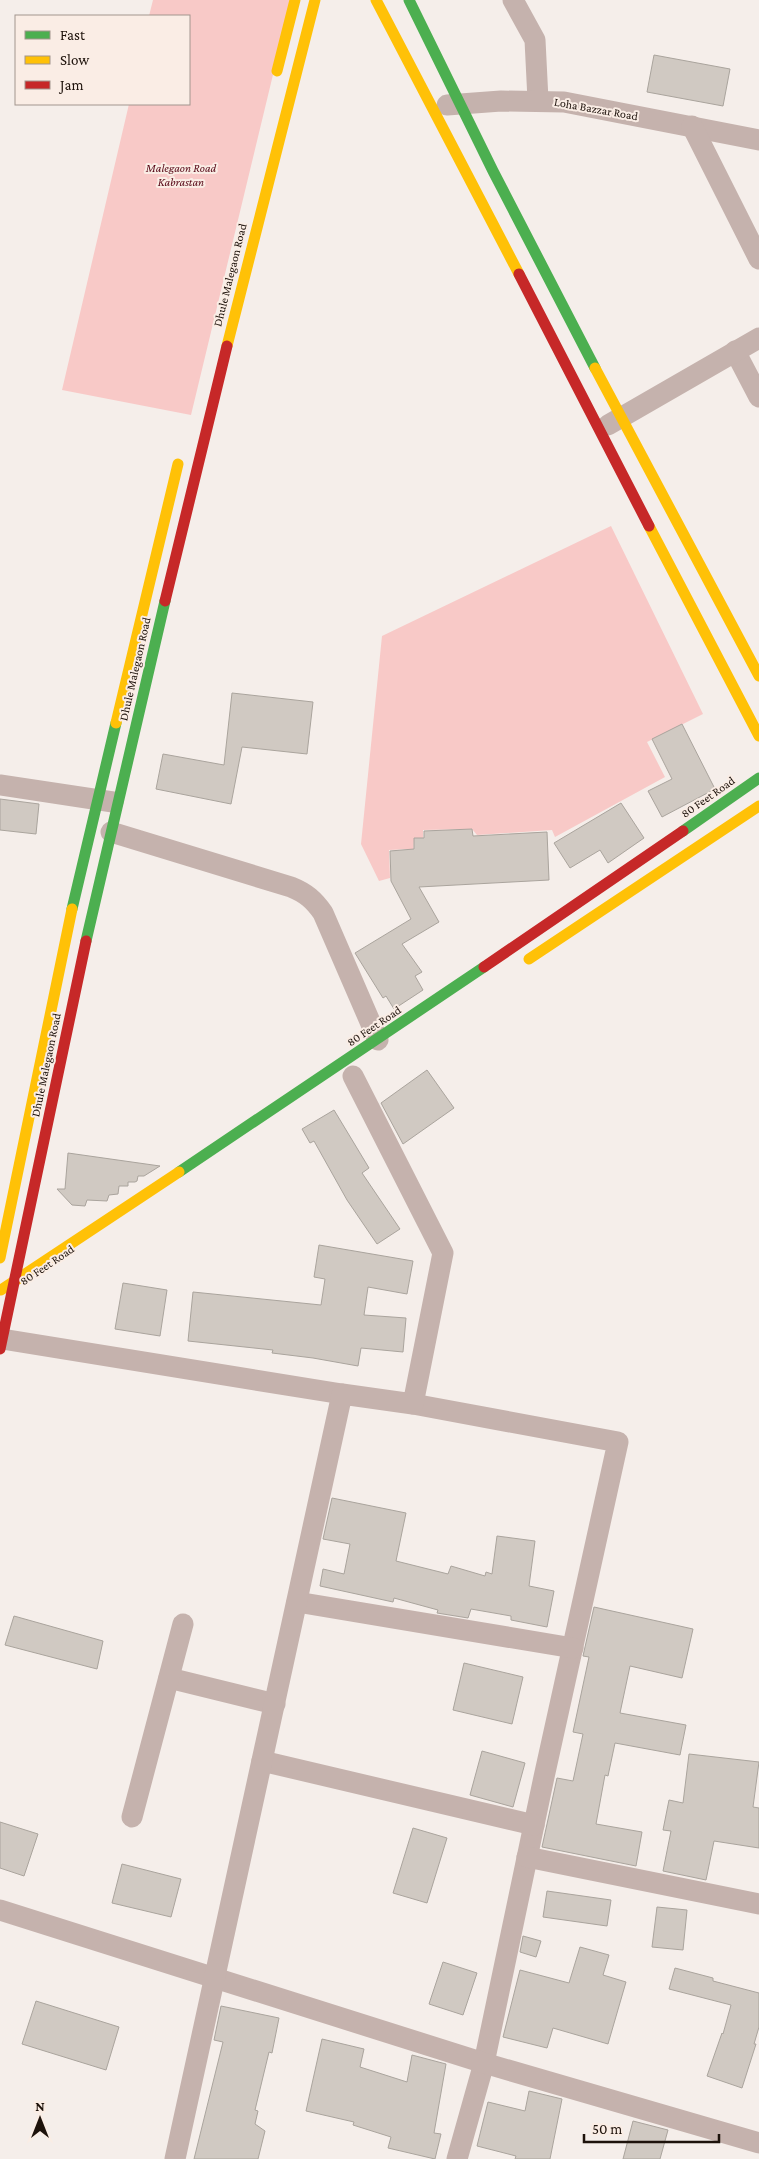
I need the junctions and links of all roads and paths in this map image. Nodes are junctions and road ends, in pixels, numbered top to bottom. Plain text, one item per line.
1 (295, 0) edge
2 (315, 0) edge
3 (376, 0) edge
4 (408, 0) edge
5 (513, 0) edge
6 (274, 84) dead end
7 (538, 100) junction
8 (459, 104) junction
9 (432, 106) junction
10 (692, 126) junction
11 (759, 140) edge
12 (759, 259) edge
13 (759, 338) edge
14 (736, 351) junction
15 (759, 397) edge
16 (621, 417) junction
17 (599, 430) junction
18 (181, 452) dead end
19 (759, 676) edge
20 (759, 736) edge
21 (759, 778) edge
22 (0, 785) edge
23 (97, 798) junction
24 (118, 803) junction
25 (759, 806) edge
26 (111, 832) junction
27 (519, 966) dead end
28 (378, 1040) junction
29 (353, 1076) dead end
30 (0, 1258) edge
31 (16, 1280) junction
32 (0, 1290) edge
33 (26, 1295) dead end
34 (10, 1306) junction
35 (0, 1314) edge
36 (1, 1344) edge
37 (342, 1394) junction
38 (413, 1404) junction
39 (297, 1602) junction
40 (183, 1624) dead end
41 (573, 1648) junction
42 (169, 1678) junction
43 (275, 1704) junction
44 (262, 1761) junction
45 (132, 1817) dead end
46 (534, 1825) junction
47 (527, 1857) junction
48 (759, 1904) edge
49 (0, 1910) edge
50 (215, 1979) junction
51 (484, 2063) junction
52 (759, 2143) edge
53 (175, 2159) edge
54 (457, 2159) edge

1 - 6 main road
2 - 24 main road, Dhule Malegaon Road
3 - 9 main road
4 - 8 main road
5 - 7 street
7 - 8 street, Loha Bazzar Road
7 - 10 street, Loha Bazzar Road
8 - 9 street, Loha Bazzar Road
8 - 16 main road
9 - 17 main road
10 - 11 street, Loha Bazzar Road
10 - 12 street
13 - 14 street
14 - 15 street
14 - 16 street
16 - 17 street
16 - 19 main road
17 - 20 main road
18 - 23 main road
21 - 28 main road, 80 Feet Road
22 - 23 street
23 - 24 street
23 - 30 main road
24 - 26 main road, Dhule Malegaon Road
25 - 27 main road
26 - 28 street
26 - 31 main road, Dhule Malegaon Road
28 - 31 main road, 80 Feet Road
29 - 38 street
31 - 32 main road, 80 Feet Road
31 - 34 main road, Dhule Malegaon Road
33 - 34 main road, 80 Feet Road
34 - 35 main road, 80 Feet Road
34 - 36 main road, Dhule Malegaon Road
36 - 37 street
37 - 38 street
37 - 39 street
38 - 41 street
39 - 41 street
39 - 43 street
40 - 42 street
41 - 46 street
42 - 43 street
42 - 45 street
43 - 44 street
44 - 46 street
44 - 50 street
46 - 47 street
47 - 48 street
47 - 51 street
49 - 50 street
50 - 51 street
50 - 53 street
51 - 52 street
51 - 54 street

